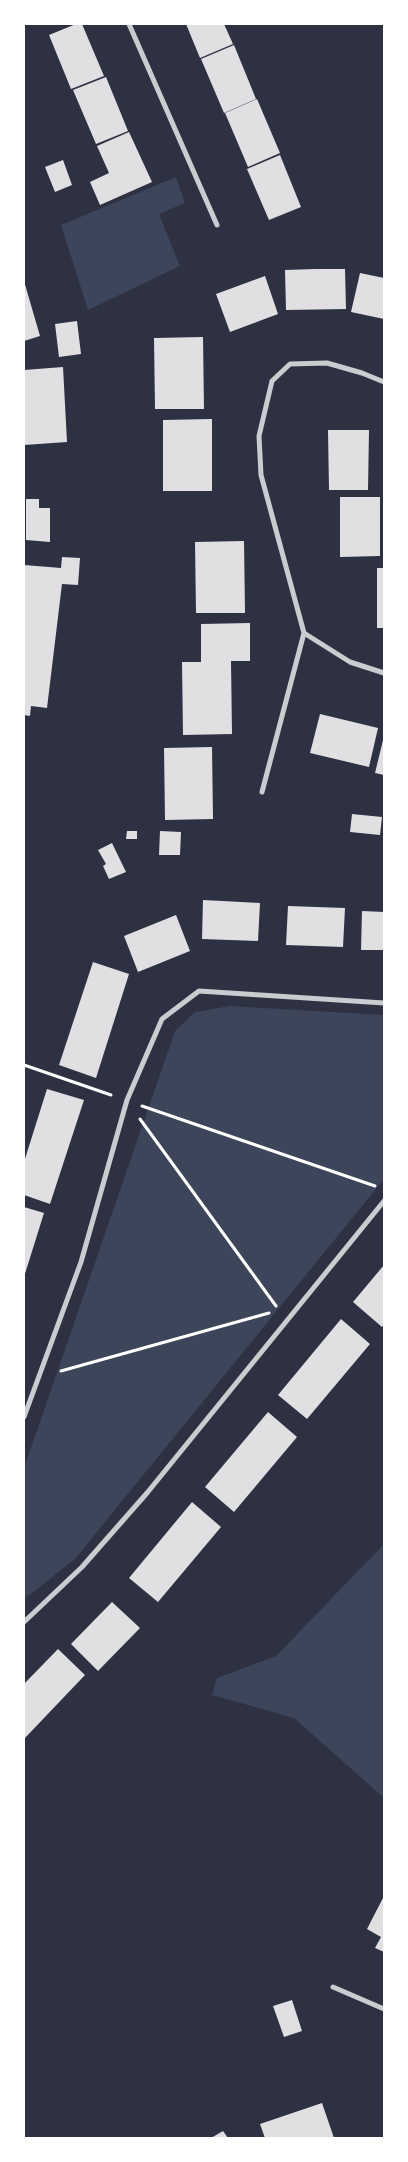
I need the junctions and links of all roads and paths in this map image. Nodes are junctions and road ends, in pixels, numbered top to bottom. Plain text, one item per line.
1 (129, 24) edge
2 (217, 225) dead end
3 (384, 382) edge
4 (304, 633) junction
5 (384, 673) edge
6 (262, 792) dead end
7 (384, 1003) edge
8 (24, 1065) edge
9 (127, 1100) junction
10 (384, 1189) edge
11 (384, 1201) edge
12 (42, 1367) junction
13 (24, 1417) edge
14 (24, 1622) edge
15 (333, 1987) dead end
16 (384, 2009) edge

1 - 2 street
3 - 4 street
4 - 5 street
4 - 6 street
7 - 9 street
8 - 9 path
9 - 10 path
9 - 12 street
9 - 12 path
11 - 14 street
12 - 13 street
15 - 16 street

